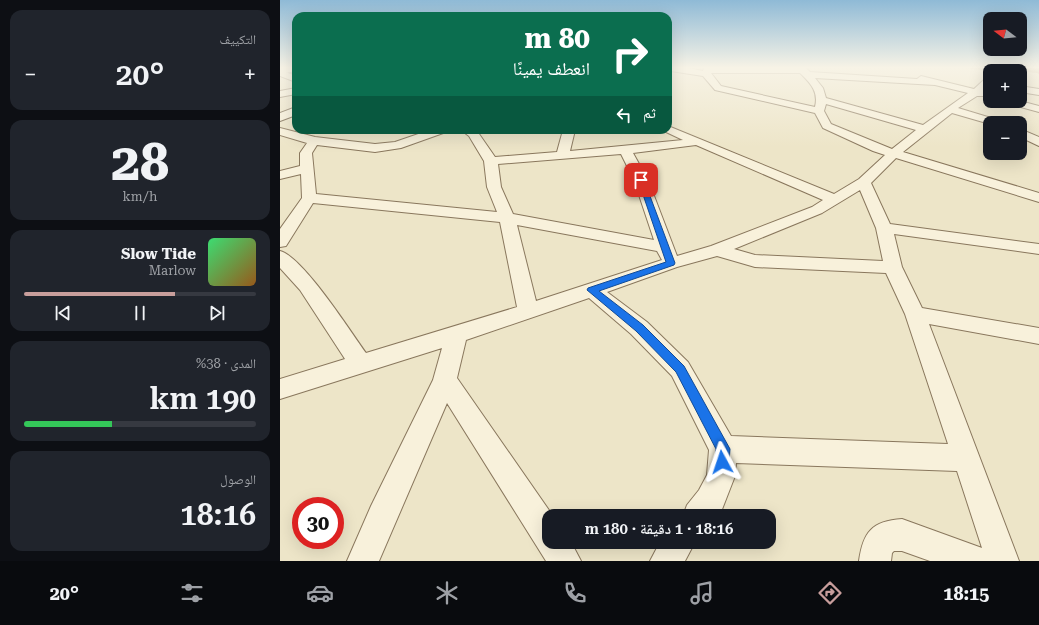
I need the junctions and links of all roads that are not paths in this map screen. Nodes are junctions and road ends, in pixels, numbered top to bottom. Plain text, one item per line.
1 (753, 94) edge
2 (819, 94) edge
3 (975, 94) edge
4 (821, 106) junction
5 (1027, 106) edge
6 (292, 108) edge
7 (950, 109) junction
8 (1039, 109) edge
9 (280, 112) edge
10 (292, 112) edge
11 (280, 117) edge
12 (983, 119) edge
13 (925, 129) junction
14 (280, 131) edge
15 (672, 131) edge
16 (429, 134) edge
17 (473, 134) edge
18 (568, 134) edge
19 (1027, 136) edge
20 (314, 141) junction
21 (695, 142) junction
22 (1039, 142) edge
23 (625, 150) junction
24 (893, 154) junction
25 (563, 155) junction
26 (492, 161) junction
27 (306, 169) junction
28 (280, 175) edge
29 (864, 182) junction
30 (309, 198) junction
31 (1039, 198) edge
32 (836, 200) junction
33 (507, 218) junction
34 (884, 228) junction
35 (280, 242) edge
36 (1039, 249) edge
37 (717, 250) junction
38 (668, 255) junction
39 (280, 257) edge
40 (893, 266) junction
41 (592, 290) junction
42 (528, 312) junction
43 (915, 314) junction
44 (456, 334) junction
45 (1039, 336) edge
46 (361, 365) junction
47 (445, 380) junction
48 (280, 389) edge
49 (723, 449) junction
50 (967, 458) junction
51 (704, 509) edge
52 (542, 526) edge
53 (556, 549) edge
54 (674, 549) edge
55 (364, 561) edge
56 (564, 561) edge
57 (666, 561) edge
58 (875, 561) edge
59 (975, 561) edge
60 (1003, 561) edge

1 - 4 street
2 - 4 street
3 - 7 street
4 - 13 street
4 - 24 street
5 - 8 street
6 - 9 main road
7 - 12 street
7 - 13 street
10 - 11 main road
13 - 24 street
14 - 20 street
15 - 21 street
16 - 20 street
17 - 26 street
18 - 25 street
19 - 22 street
20 - 27 street
21 - 23 street
21 - 32 street
23 - 25 street
23 - 38 street
24 - 29 street
24 - 31 street
25 - 26 street
26 - 33 street
27 - 28 street
27 - 30 street
29 - 32 street
29 - 34 street
30 - 33 street
30 - 35 street
32 - 37 street
33 - 38 street
33 - 42 street
34 - 36 street
34 - 40 street
37 - 38 street
37 - 40 street
38 - 41 street
39 - 46 street
40 - 43 street
41 - 42 street
41 - 49 street
42 - 44 street
43 - 45 street
43 - 50 street
44 - 46 street
44 - 47 street
46 - 48 street
47 - 52 street
47 - 55 street
49 - 50 street
49 - 51 street
50 - 60 street
53 - 56 street
54 - 57 street
58 - 59 street

